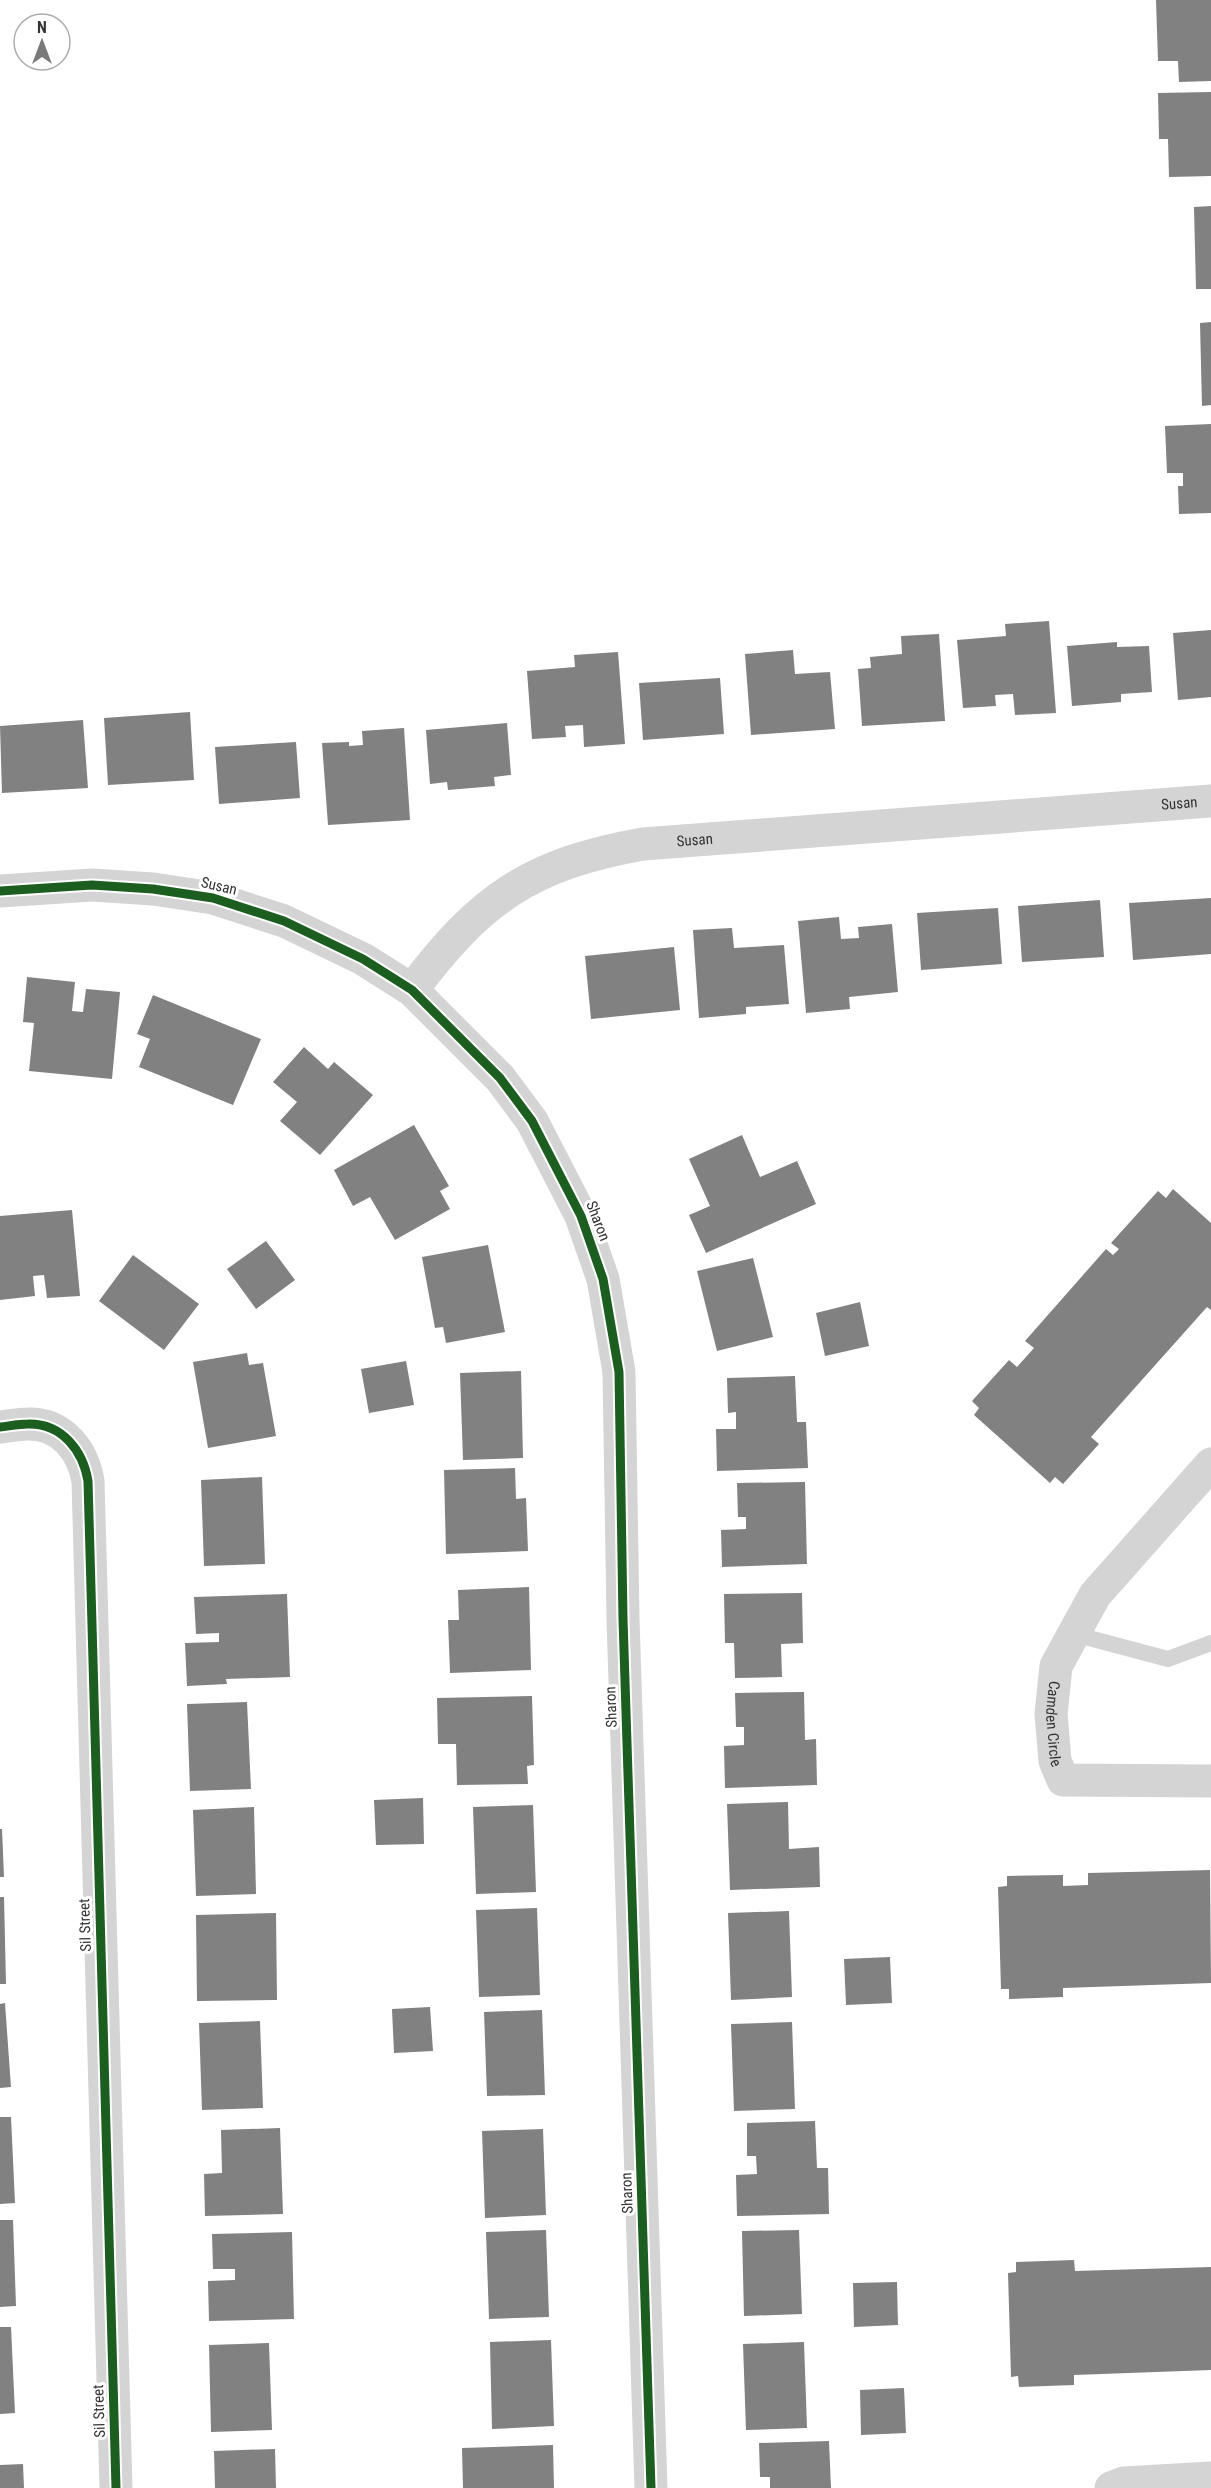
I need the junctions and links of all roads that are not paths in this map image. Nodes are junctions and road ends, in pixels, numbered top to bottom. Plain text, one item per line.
1 (1211, 801) edge
2 (0, 891) edge
3 (412, 990) junction
4 (0, 1427) edge
5 (1211, 1464) edge
6 (1074, 1634) junction
7 (1211, 1642) edge
8 (1211, 1781) edge
9 (1211, 2478) edge
10 (116, 2488) edge
11 (651, 2488) edge
12 (1111, 2488) edge

1 - 3 street, Susan
2 - 3 street, Susan
3 - 11 street, Sharon
4 - 10 street, Sil Street
5 - 6 street, Camden Circle
6 - 7 lane
6 - 8 street, Camden Circle
9 - 12 street

